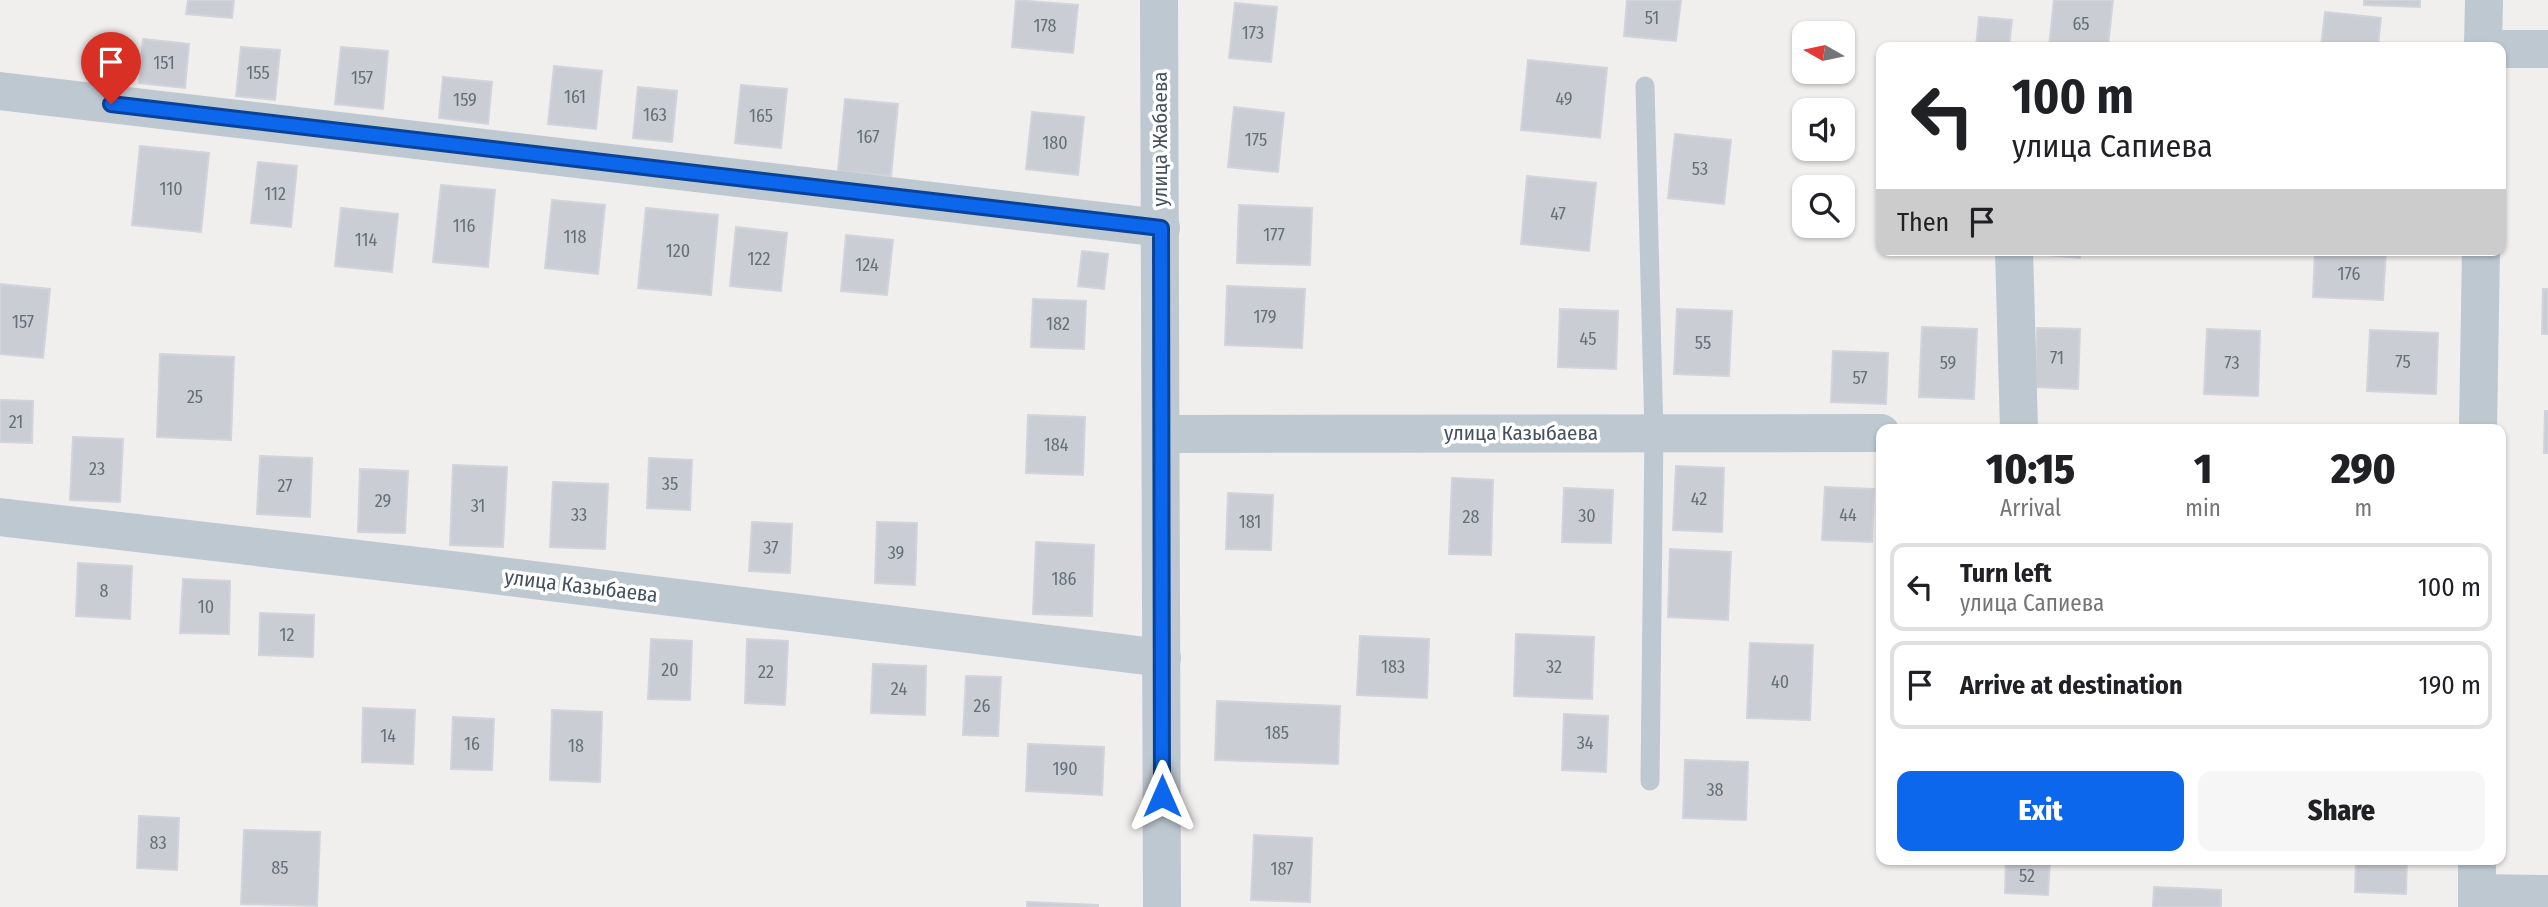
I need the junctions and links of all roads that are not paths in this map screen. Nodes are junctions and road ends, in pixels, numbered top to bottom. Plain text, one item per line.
1 (1159, 0) edge
2 (2484, 0) edge
3 (2483, 42) edge
4 (2506, 49) edge
5 (2548, 49) edge
6 (1645, 86) dead end
7 (0, 91) edge
8 (1161, 228) junction
9 (2014, 256) edge
10 (2481, 256) edge
11 (2018, 424) edge
12 (2478, 424) edge
13 (1654, 433) junction
14 (1876, 433) edge
15 (1161, 434) junction
16 (0, 517) edge
17 (1162, 658) junction
18 (1650, 782) dead end
19 (2477, 886) edge
20 (2548, 894) edge
21 (1162, 907) edge

1 - 8 street, улица Жабаева
2 - 3 street
4 - 5 street
6 - 13 lane
7 - 8 street
8 - 15 street, улица Жабаева
9 - 11 street
10 - 12 street
13 - 14 street, улица Казыбаева
13 - 15 street, улица Казыбаева
13 - 18 lane
15 - 17 street, улица Жабаева
16 - 17 street, улица Казыбаева
17 - 21 street, улица Жабаева
19 - 20 street

